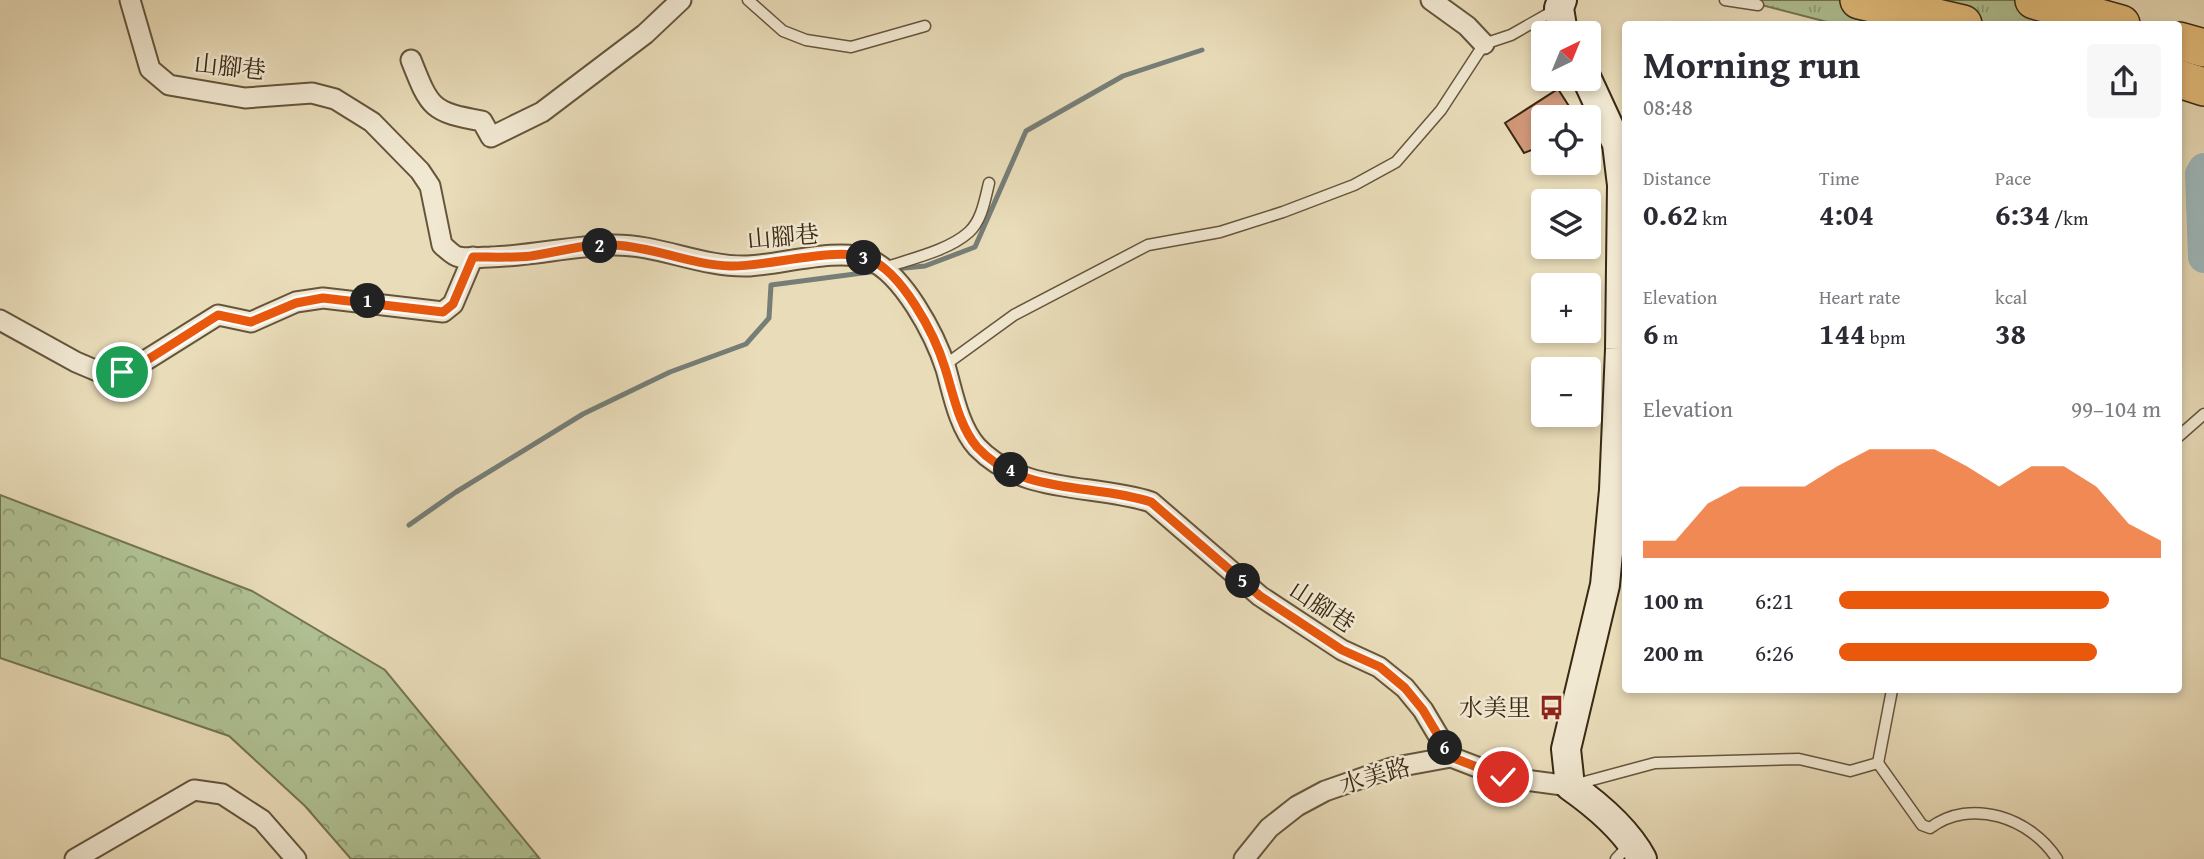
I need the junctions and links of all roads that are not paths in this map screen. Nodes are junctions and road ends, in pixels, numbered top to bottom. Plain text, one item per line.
1 (130, 0) edge
2 (681, 0) edge
3 (748, 0) edge
4 (1431, 0) edge
5 (1725, 0) edge
6 (1859, 0) edge
7 (2034, 0) edge
8 (1758, 5) dead end
9 (1561, 14) edge
10 (1951, 21) edge
11 (2111, 21) edge
12 (925, 26) dead end
13 (2182, 41) edge
14 (1484, 44) junction
15 (2204, 48) edge
16 (411, 60) dead end
17 (2182, 80) edge
18 (2204, 87) edge
19 (1593, 91) edge
20 (989, 183) dead end
21 (473, 257) junction
22 (883, 268) junction
23 (0, 320) edge
24 (945, 365) junction
25 (2204, 414) edge
26 (2182, 433) edge
27 (1891, 693) edge
28 (1451, 757) junction
29 (1878, 763) junction
30 (1570, 786) junction
31 (1630, 853) edge
32 (75, 859) edge
33 (296, 859) edge
34 (1244, 859) edge
35 (2057, 859) edge

1 - 21 street, 山腳巷
2 - 16 street
3 - 12 lane
4 - 14 street
5 - 8 lane
6 - 10 highway
7 - 11 highway
9 - 14 lane
13 - 15 highway
14 - 24 lane
17 - 18 highway
19 - 30 street
20 - 22 lane
21 - 22 street, 山腳巷
21 - 23 street
22 - 24 street, 山腳巷
24 - 28 street, 山腳巷
25 - 26 lane
27 - 29 lane
28 - 30 street
28 - 34 street, 水美路
29 - 30 lane
29 - 35 lane
30 - 31 street
32 - 33 street

